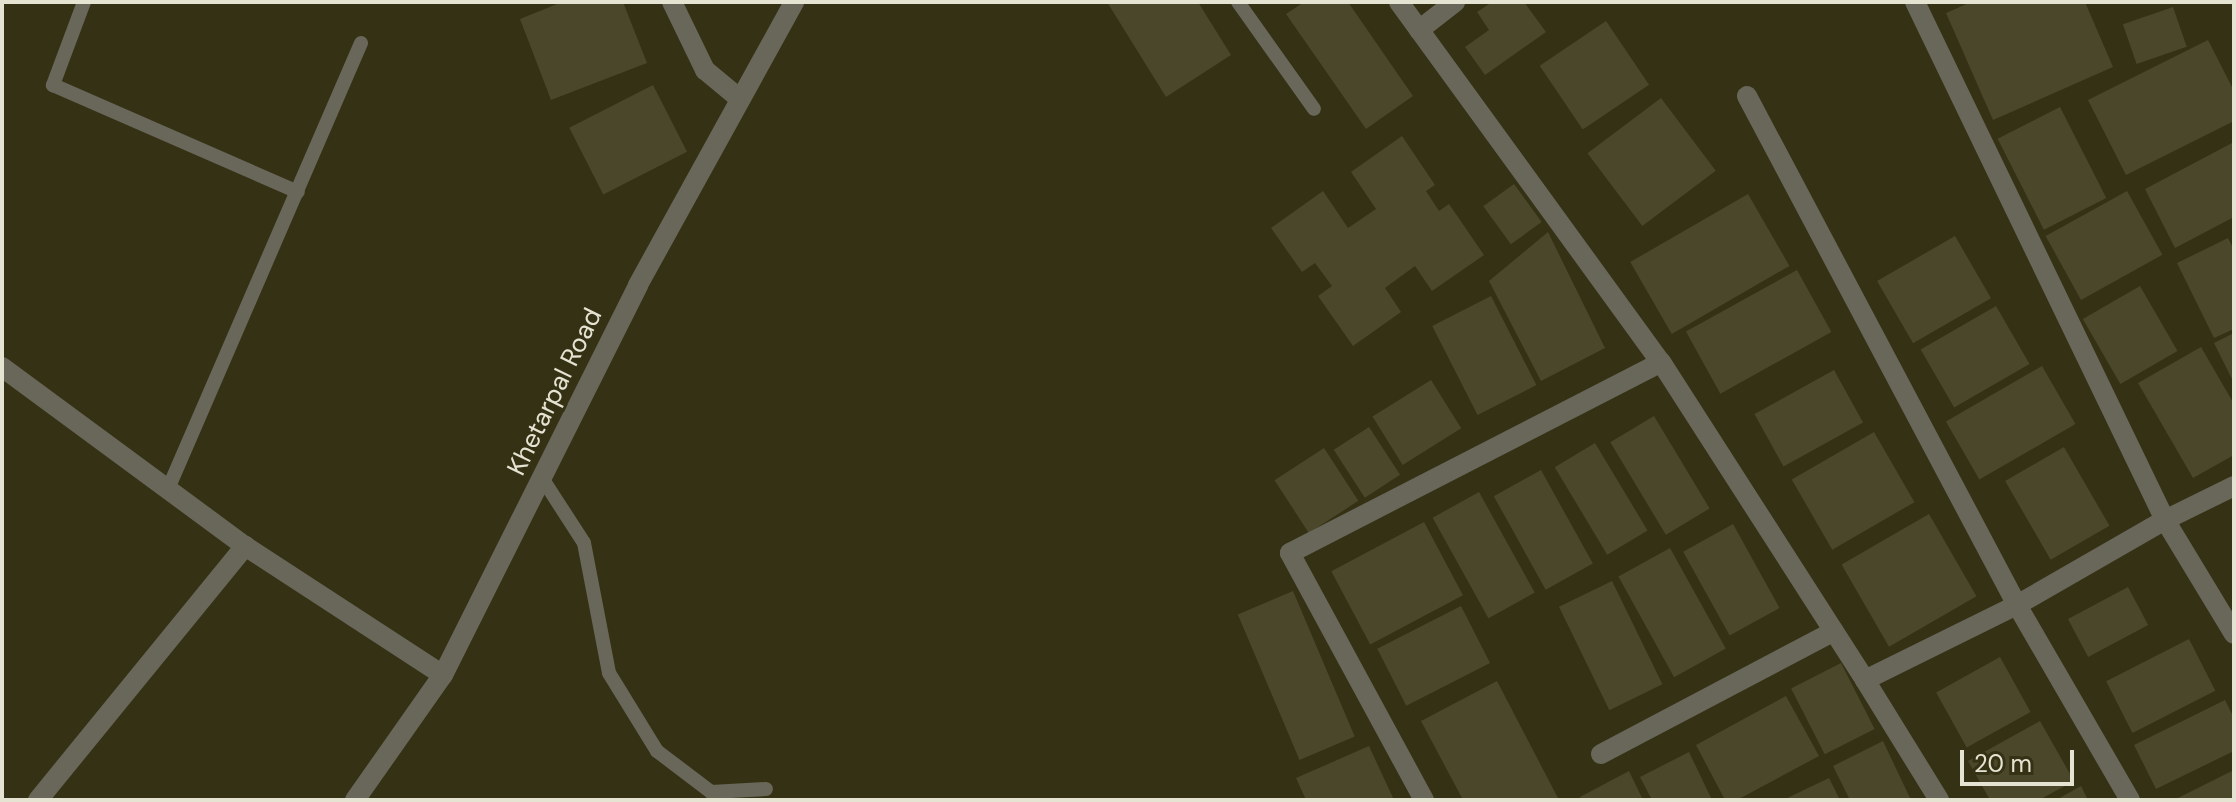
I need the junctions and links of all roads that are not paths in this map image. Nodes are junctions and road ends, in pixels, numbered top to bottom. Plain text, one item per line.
1 (84, 2) edge
2 (672, 2) edge
3 (794, 2) edge
4 (1238, 2) edge
5 (1399, 2) edge
6 (1455, 2) edge
7 (1915, 2) edge
8 (1419, 30) junction
9 (361, 43) dead end
10 (1747, 96) dead end
11 (740, 99) junction
12 (1314, 109) dead end
13 (298, 192) junction
14 (1661, 362) junction
15 (2, 367) edge
16 (542, 478) junction
17 (2234, 486) edge
18 (168, 489) junction
19 (2165, 520) junction
20 (245, 546) junction
21 (2017, 605) junction
22 (1834, 631) junction
23 (2234, 634) edge
24 (443, 675) junction
25 (1865, 680) junction
26 (1601, 754) dead end
27 (766, 789) dead end
28 (38, 800) edge
29 (355, 800) edge
30 (1424, 800) edge
31 (1939, 800) edge
32 (2130, 800) edge

1 - 13 lane
2 - 11 street
3 - 11 street, Khetarpal Road
4 - 12 lane
5 - 8 street
6 - 8 street
7 - 19 street
8 - 14 street
9 - 13 lane
10 - 21 street
11 - 16 street, Khetarpal Road
13 - 18 lane
14 - 22 street
14 - 30 street
15 - 18 street
16 - 24 street, Khetarpal Road
16 - 27 lane
17 - 19 street
18 - 20 street
19 - 21 street
19 - 23 street
20 - 24 street
20 - 28 street
21 - 25 street
21 - 32 street
22 - 25 street
22 - 26 street
24 - 29 street, Khetarpal Road
25 - 31 street

